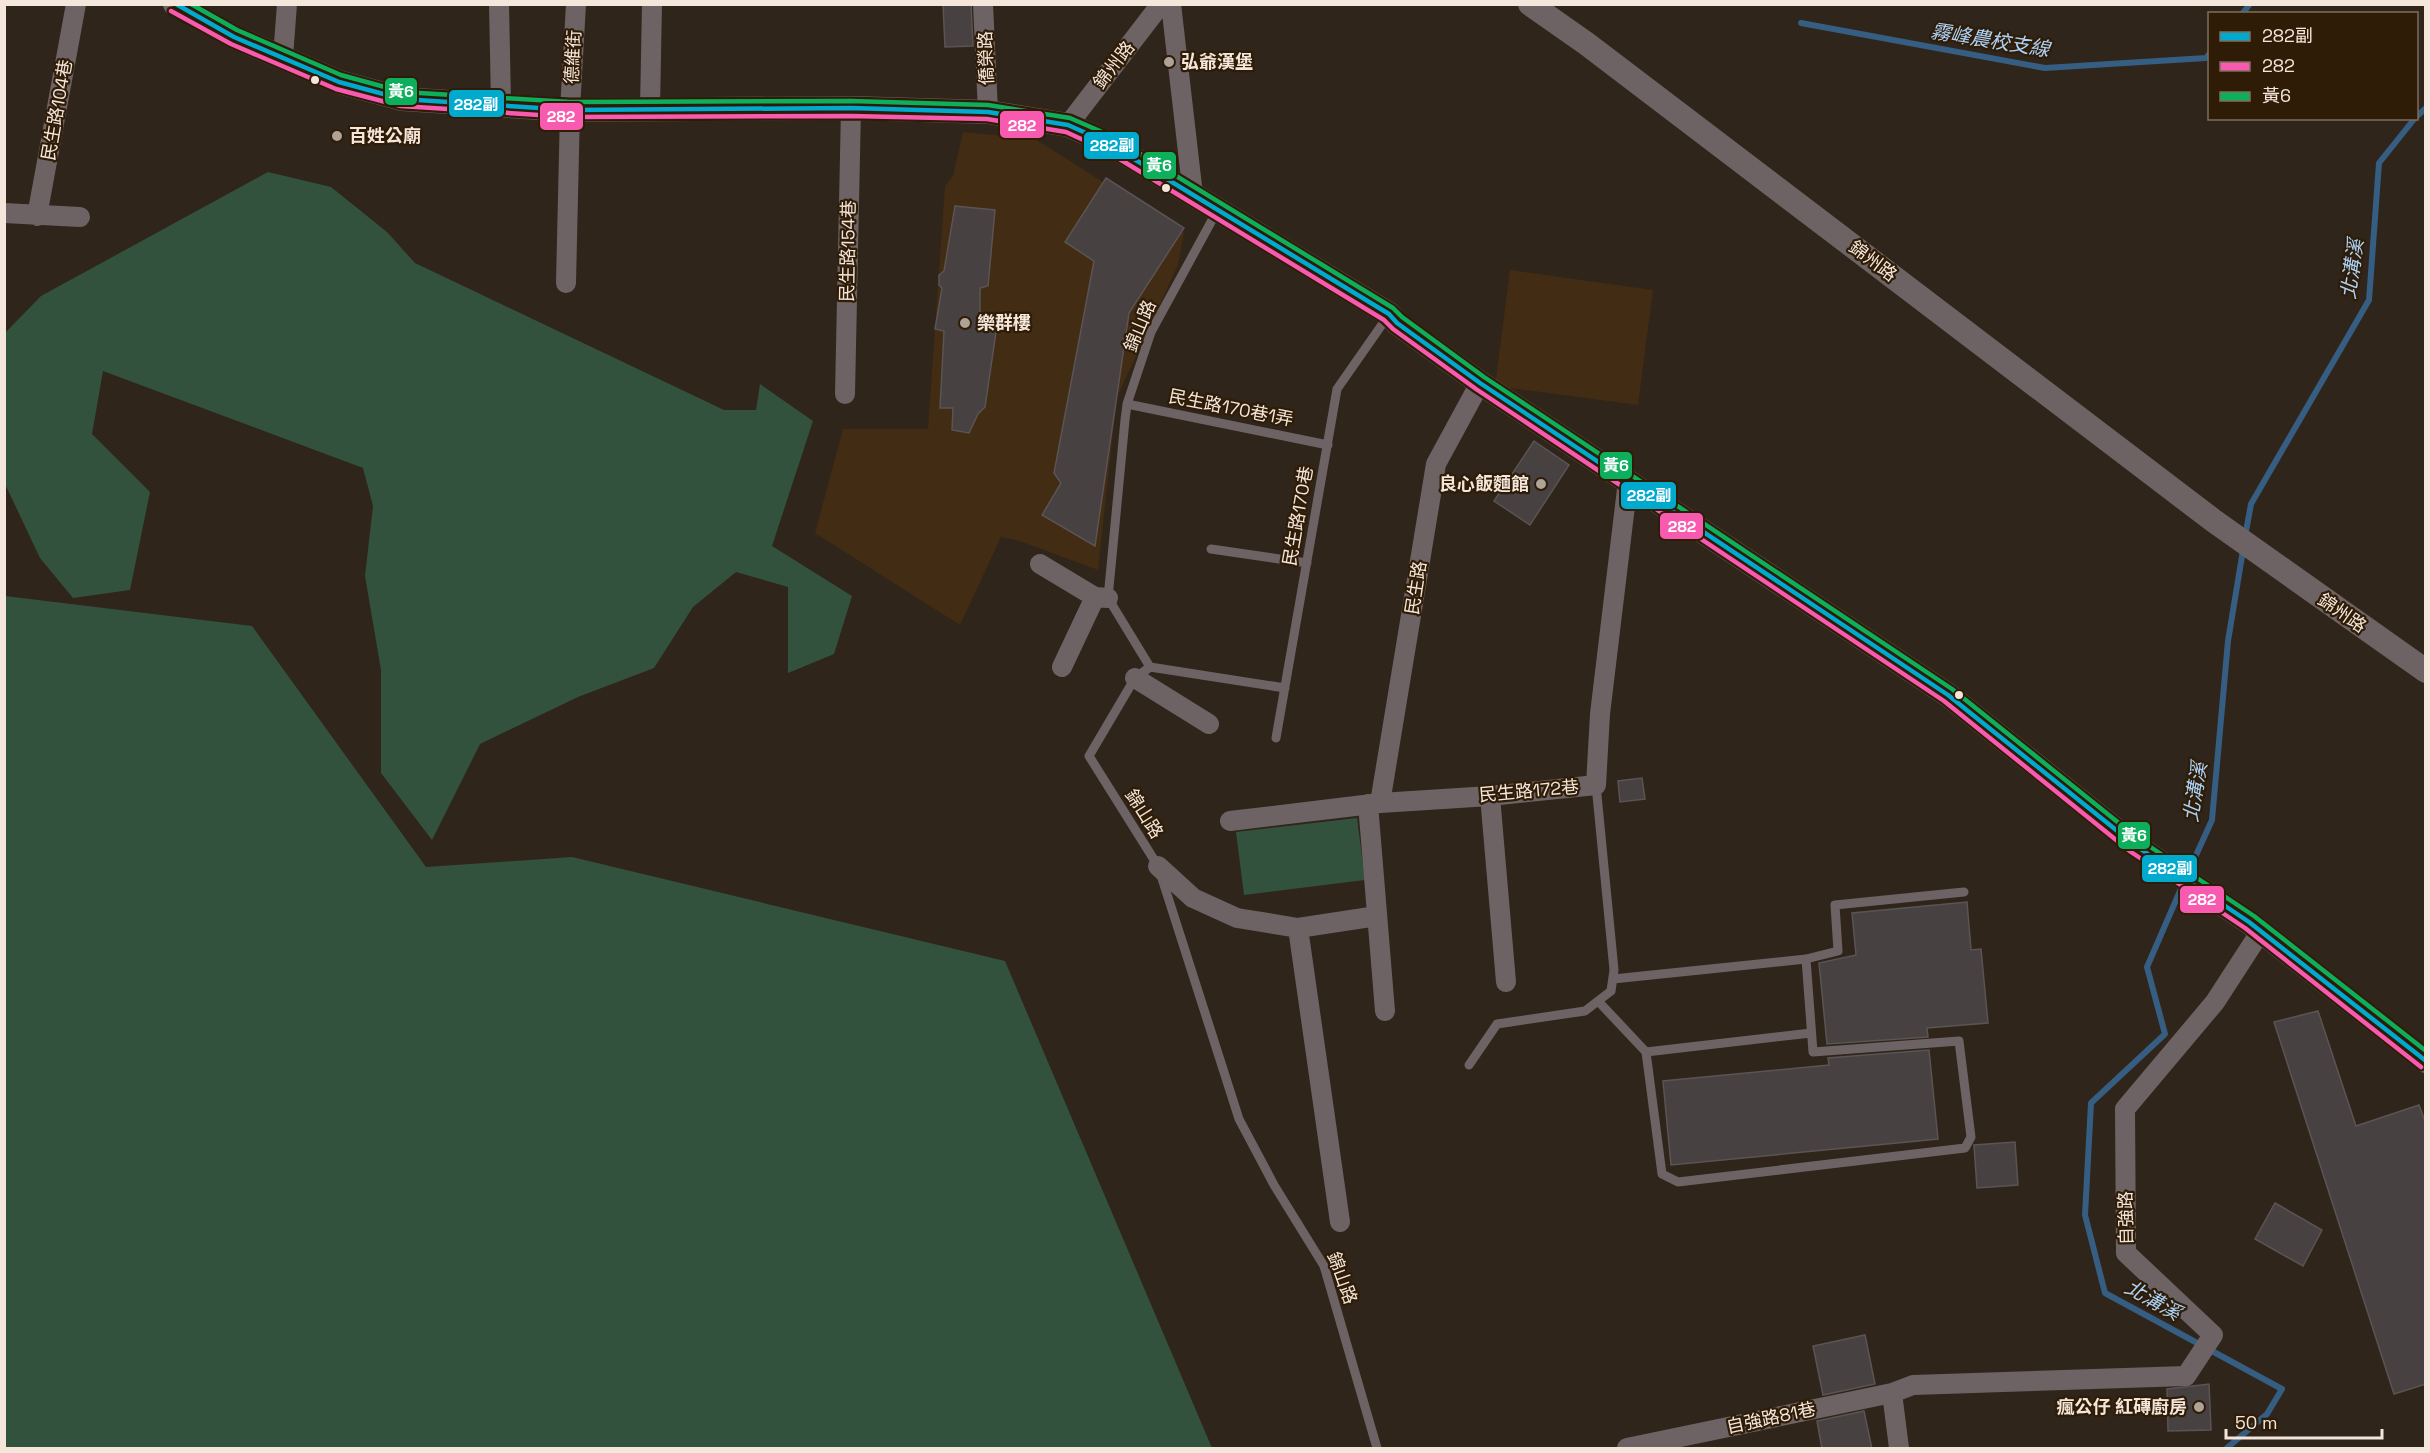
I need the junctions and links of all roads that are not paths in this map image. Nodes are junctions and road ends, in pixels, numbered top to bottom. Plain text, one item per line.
1 (76, 4) edge
2 (175, 4) edge
3 (287, 4) edge
4 (499, 4) edge
5 (576, 4) edge
6 (651, 4) edge
7 (983, 4) edge
8 (1161, 4) edge
9 (1171, 4) edge
10 (1530, 4) edge
11 (283, 57) junction
12 (501, 104) junction
13 (650, 108) junction
14 (851, 108) junction
15 (570, 110) junction
16 (988, 112) junction
17 (1068, 125) junction
18 (1193, 195) junction
19 (1217, 210) junction
20 (4, 213) edge
21 (38, 216) junction
22 (80, 217) dead end
23 (566, 283) dead end
24 (1389, 314) junction
25 (1480, 382) junction
26 (846, 394) dead end
27 (1128, 404) junction
28 (1328, 445) junction
29 (1628, 481) junction
30 (1211, 549) dead end
31 (1307, 563) junction
32 (1040, 564) dead end
33 (1102, 598) junction
34 (1062, 667) dead end
35 (2426, 671) edge
36 (1143, 672) junction
37 (1285, 688) junction
38 (1209, 724) dead end
39 (1276, 738) dead end
40 (1596, 785) junction
41 (1490, 796) junction
42 (1374, 804) junction
43 (1230, 821) dead end
44 (1158, 866) junction
45 (1964, 892) dead end
46 (1377, 916) junction
47 (2255, 927) junction
48 (1298, 928) junction
49 (1806, 959) junction
50 (1613, 979) junction
51 (1506, 982) dead end
52 (1598, 1001) junction
53 (1386, 1011) dead end
54 (1811, 1033) junction
55 (1646, 1052) junction
56 (2426, 1061) edge
57 (1469, 1065) dead end
58 (1340, 1222) dead end
59 (1913, 1384) joint
60 (1892, 1393) junction
61 (1377, 1449) edge
62 (1627, 1449) edge
63 (1899, 1449) edge

1 - 21 street, 民生路104巷
2 - 11 street
3 - 11 street
4 - 12 street
5 - 15 street, 德維街
6 - 13 street
7 - 16 street, 僑榮路
8 - 17 street, 錦州路
9 - 18 street
10 - 35 street, 錦州路
11 - 12 street
12 - 15 street
13 - 14 street
13 - 15 street
14 - 16 street
14 - 26 street, 民生路154巷
15 - 23 street, 德維街
16 - 17 street
17 - 18 street
18 - 19 street
19 - 24 street
19 - 27 lane, 錦山路
20 - 21 street
21 - 22 street
24 - 25 street
24 - 28 lane, 民生路170巷
25 - 29 street
25 - 42 street, 民生路
27 - 28 lane, 民生路170巷1弄
27 - 33 lane, 錦山路
28 - 31 lane, 民生路170巷
29 - 40 street, 民生路172巷
29 - 47 street
30 - 31 lane
31 - 37 lane, 民生路170巷
32 - 33 street
33 - 34 street
33 - 36 lane
36 - 37 lane
36 - 38 street
36 - 44 lane, 錦山路
37 - 39 lane, 民生路170巷
40 - 41 street, 民生路172巷
40 - 50 lane
41 - 42 street, 民生路172巷
41 - 51 street
42 - 43 street, 民生路172巷
42 - 46 street, 民生路
44 - 48 street
44 - 61 lane, 錦山路
45 - 49 lane
46 - 48 street
46 - 53 street, 民生路
47 - 56 street
47 - 59 street, 自強路
48 - 58 street
49 - 50 lane
49 - 54 lane
50 - 52 lane
52 - 55 lane
52 - 57 lane
54 - 55 lane
54 - 55 lane
59 - 60 street, 自強路81巷
60 - 62 street, 自強路81巷
60 - 63 street

